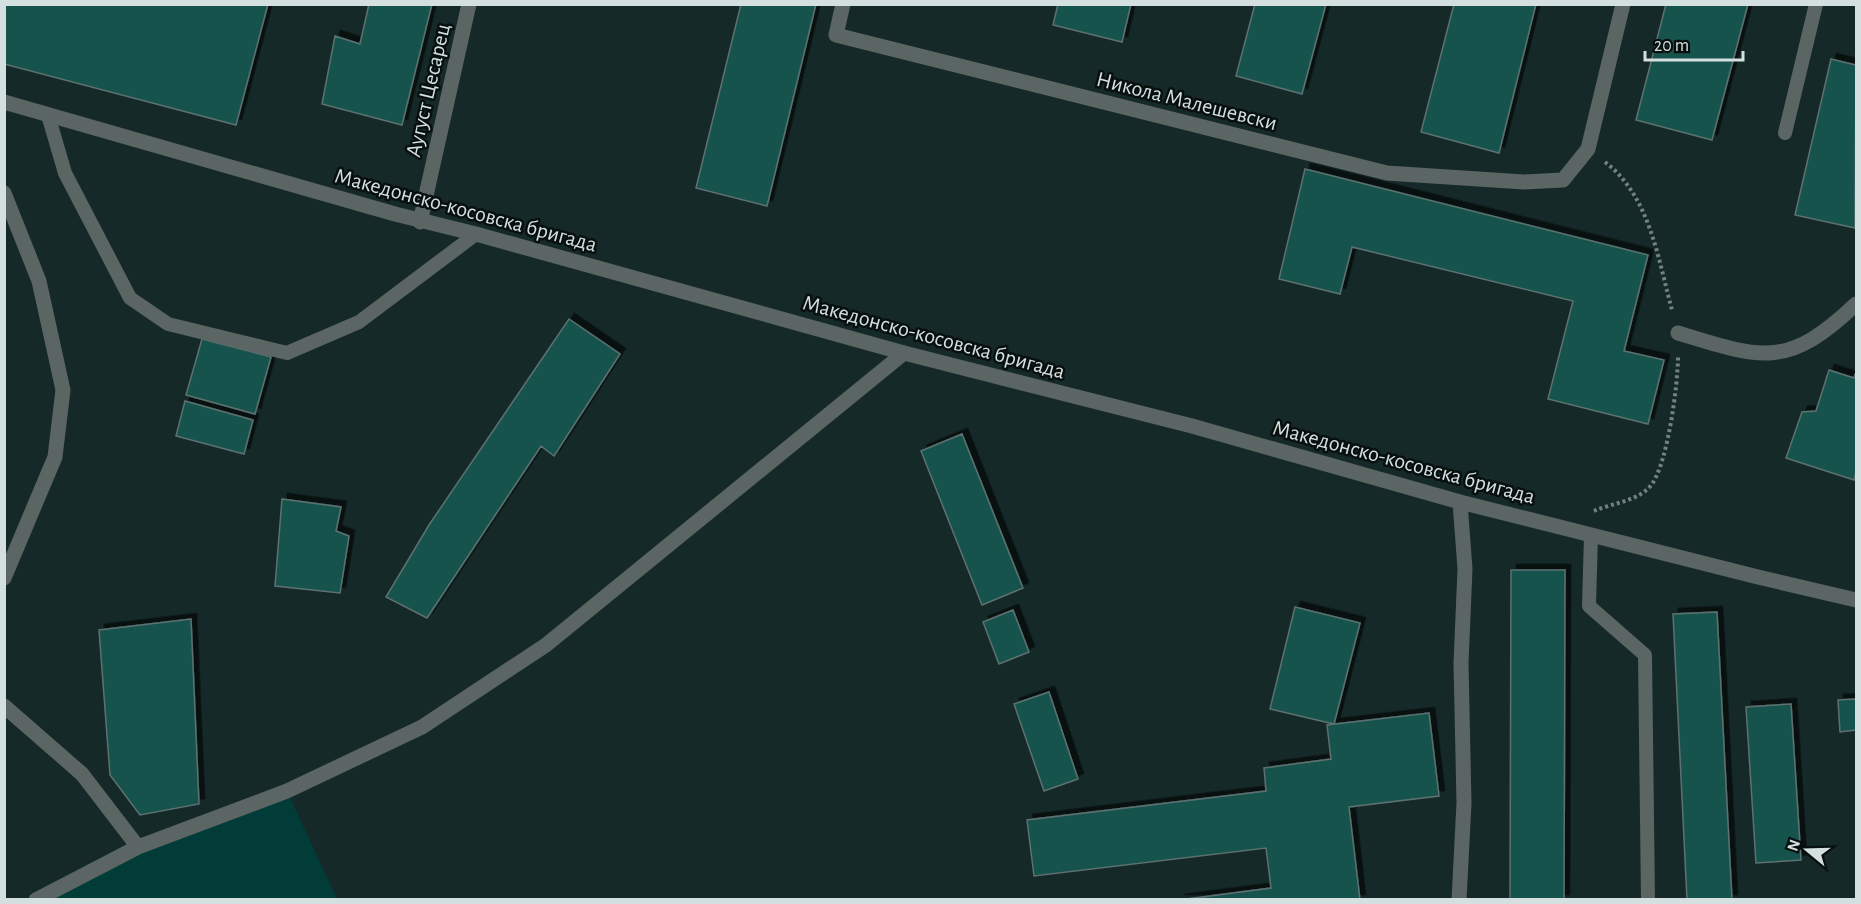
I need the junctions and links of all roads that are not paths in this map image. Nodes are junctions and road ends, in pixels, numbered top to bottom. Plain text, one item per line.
1 (469, 4) edge
2 (843, 4) edge
3 (1623, 4) edge
4 (1816, 4) edge
5 (4, 102) edge
6 (48, 115) junction
7 (1785, 133) dead end
8 (4, 193) edge
9 (420, 222) junction
10 (476, 234) junction
11 (1857, 304) edge
12 (1678, 333) road end
13 (904, 353) junction
14 (1460, 502) junction
15 (1592, 535) junction
16 (4, 578) edge
17 (1857, 600) edge
18 (4, 706) edge
19 (138, 847) junction
20 (36, 900) edge
21 (1460, 900) edge
22 (1648, 900) edge

1 - 9 street, Аугуст Цесарец
2 - 3 street, Никола Малешевски
4 - 7 lane
5 - 6 street, Македонско-косовска бригада
6 - 9 street, Македонско-косовска бригада
6 - 10 lane
8 - 16 street
9 - 10 street, Македонско-косовска бригада
10 - 13 street, Македонско-косовска бригада
11 - 12 street
13 - 14 street, Македонско-косовска бригада
13 - 19 street
14 - 15 street, Македонско-косовска бригада
14 - 21 street
15 - 17 street, Македонско-косовска бригада
15 - 22 lane
18 - 19 street
19 - 20 street

